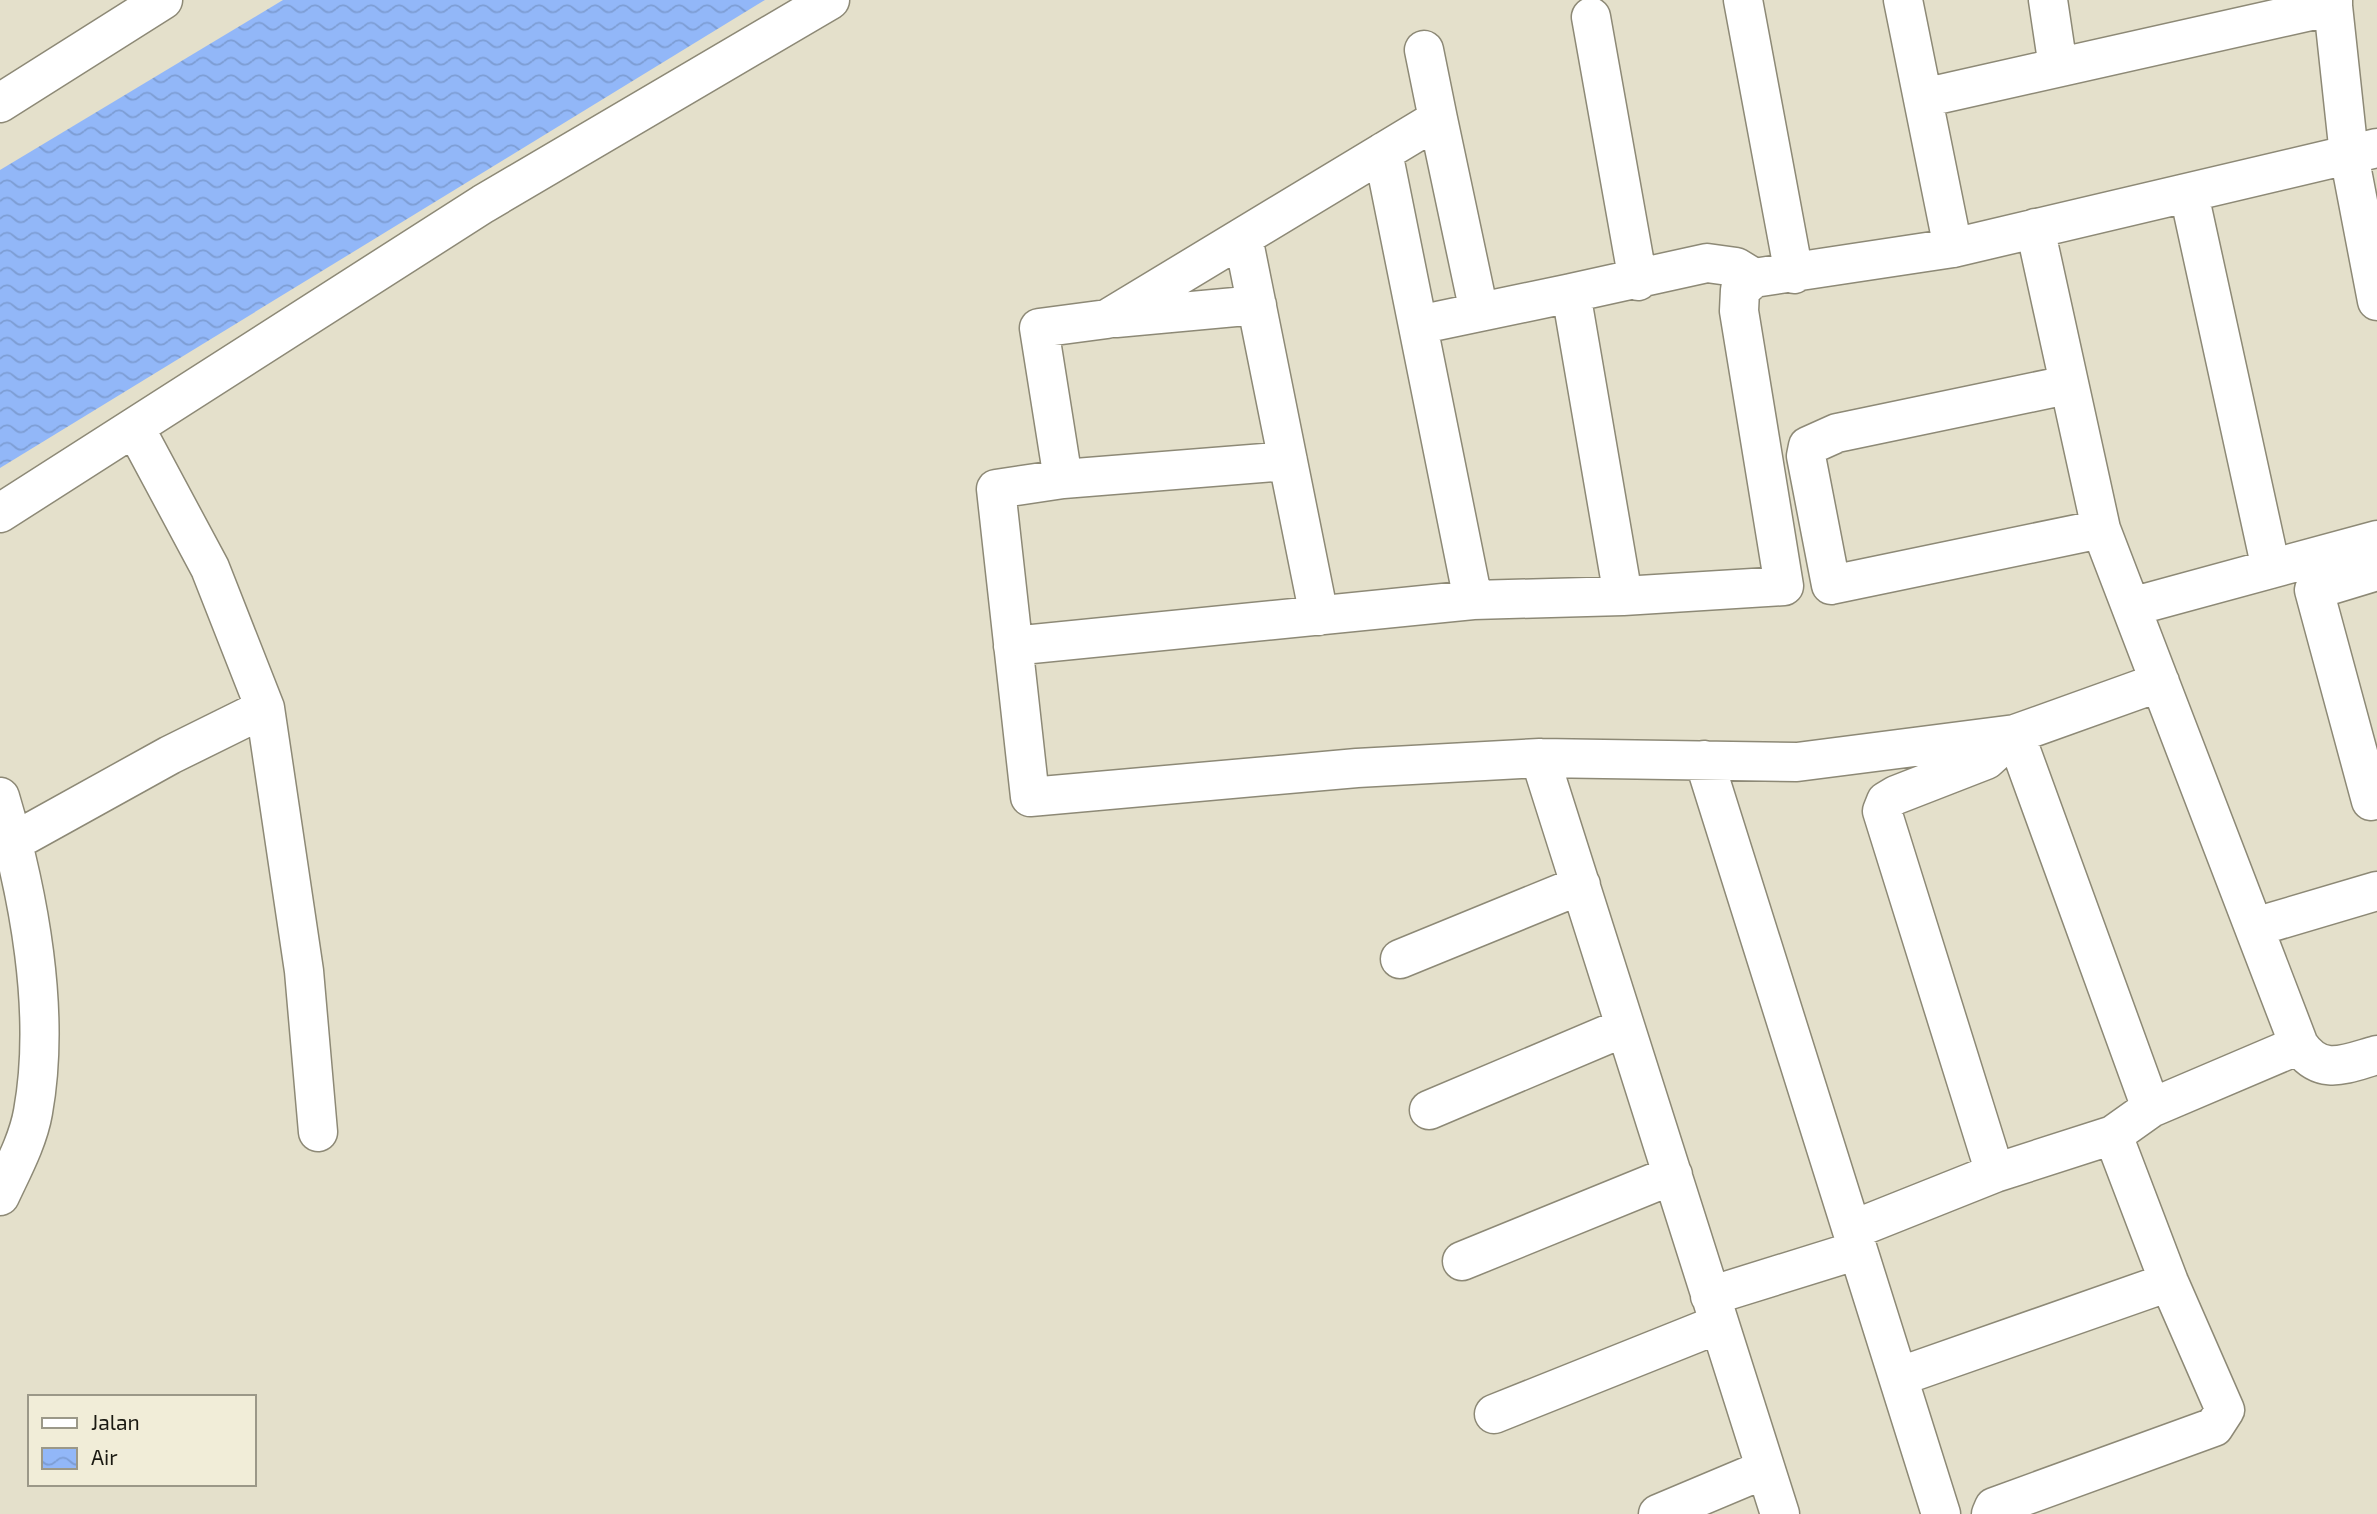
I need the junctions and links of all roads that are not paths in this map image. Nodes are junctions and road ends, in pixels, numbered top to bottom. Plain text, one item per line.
1 (163, 0) edge
2 (830, 0) edge
3 (1743, 0) edge
4 (1903, 0) edge
5 (2048, 0) edge
6 (2333, 3) edge
7 (1591, 17) dead end
8 (1424, 50) dead end
9 (2058, 68) junction
10 (1923, 98) junction
11 (0, 103) edge
12 (1438, 119) junction
13 (1383, 152) junction
14 (2363, 152) edge
15 (2189, 194) junction
16 (2035, 228) junction
17 (1243, 237) junction
18 (1953, 248) junction
19 (1794, 274) junction
20 (1754, 278) junction
21 (1638, 281) junction
22 (1571, 293) junction
23 (2377, 301) edge
24 (1257, 306) junction
25 (1479, 312) junction
26 (1107, 319) junction
27 (1418, 325) junction
28 (2067, 385) junction
29 (135, 428) junction
30 (1288, 461) junction
31 (1063, 479) junction
32 (0, 513) edge
33 (2101, 529) junction
34 (2377, 540) edge
35 (2377, 571) edge
36 (2296, 573) junction
37 (1831, 585) junction
38 (1784, 586) junction
39 (1623, 596) junction
40 (1473, 600) junction
41 (2131, 607) junction
42 (1319, 616) junction
43 (1013, 646) junction
44 (2160, 682) junction
45 (265, 708) junction
46 (2015, 734) junction
47 (2366, 737) edge
48 (1540, 758) junction
49 (1704, 761) junction
50 (0, 797) edge
51 (2371, 801) dead end
52 (13, 842) junction
53 (1581, 885) junction
54 (2377, 891) edge
55 (2255, 928) junction
56 (1400, 959) dead end
57 (1625, 1027) junction
58 (2300, 1045) junction
59 (2377, 1055) edge
60 (2151, 1108) junction
61 (1429, 1110) dead end
62 (318, 1132) dead end
63 (2113, 1135) junction
64 (1995, 1173) junction
65 (1672, 1175) junction
66 (0, 1196) edge
67 (1855, 1240) junction
68 (1462, 1261) dead end
69 (2169, 1282) junction
70 (1715, 1310) junction
71 (1898, 1377) junction
72 (1494, 1414) dead end
73 (1765, 1469) junction
74 (1658, 1514) edge
75 (1780, 1514) edge
76 (1941, 1514) edge
77 (1991, 1514) edge

1 - 11 street
2 - 29 street
3 - 19 street
4 - 10 street
5 - 9 street
6 - 9 street
6 - 14 street
7 - 21 street
8 - 12 street
9 - 10 street
10 - 18 street
12 - 13 street
12 - 25 street
13 - 17 street
13 - 27 street
14 - 15 street
14 - 23 street
15 - 16 street
15 - 36 street
16 - 18 street
16 - 28 street
17 - 24 street
17 - 26 street
18 - 19 street
19 - 20 street
20 - 21 street
20 - 38 street
21 - 22 street
22 - 25 street
22 - 39 street
24 - 26 street
24 - 30 street
25 - 27 street
26 - 31 street
27 - 40 street
28 - 33 street
28 - 37 street
29 - 32 street
29 - 45 street
30 - 31 street
30 - 42 street
31 - 43 street
33 - 37 street
33 - 41 street
34 - 36 street
35 - 36 street
36 - 41 street
36 - 47 street
37 - 38 street
38 - 39 street
39 - 40 street
40 - 42 street
41 - 44 street
42 - 43 street
43 - 48 street
44 - 46 street
44 - 55 street
45 - 52 street
45 - 62 street
46 - 49 street
46 - 60 street
46 - 64 street
47 - 51 street
48 - 49 street
48 - 53 street
49 - 67 street
50 - 52 street
52 - 66 street
53 - 56 street
53 - 57 street
54 - 55 street
55 - 58 street
57 - 61 street
57 - 65 street
58 - 59 street
58 - 60 street
60 - 63 street
63 - 64 street
63 - 69 street
64 - 67 street
65 - 68 street
65 - 70 street
67 - 70 street
67 - 71 street
69 - 71 street
69 - 77 street
70 - 72 street
70 - 73 street
71 - 76 street
73 - 74 street
73 - 75 street

